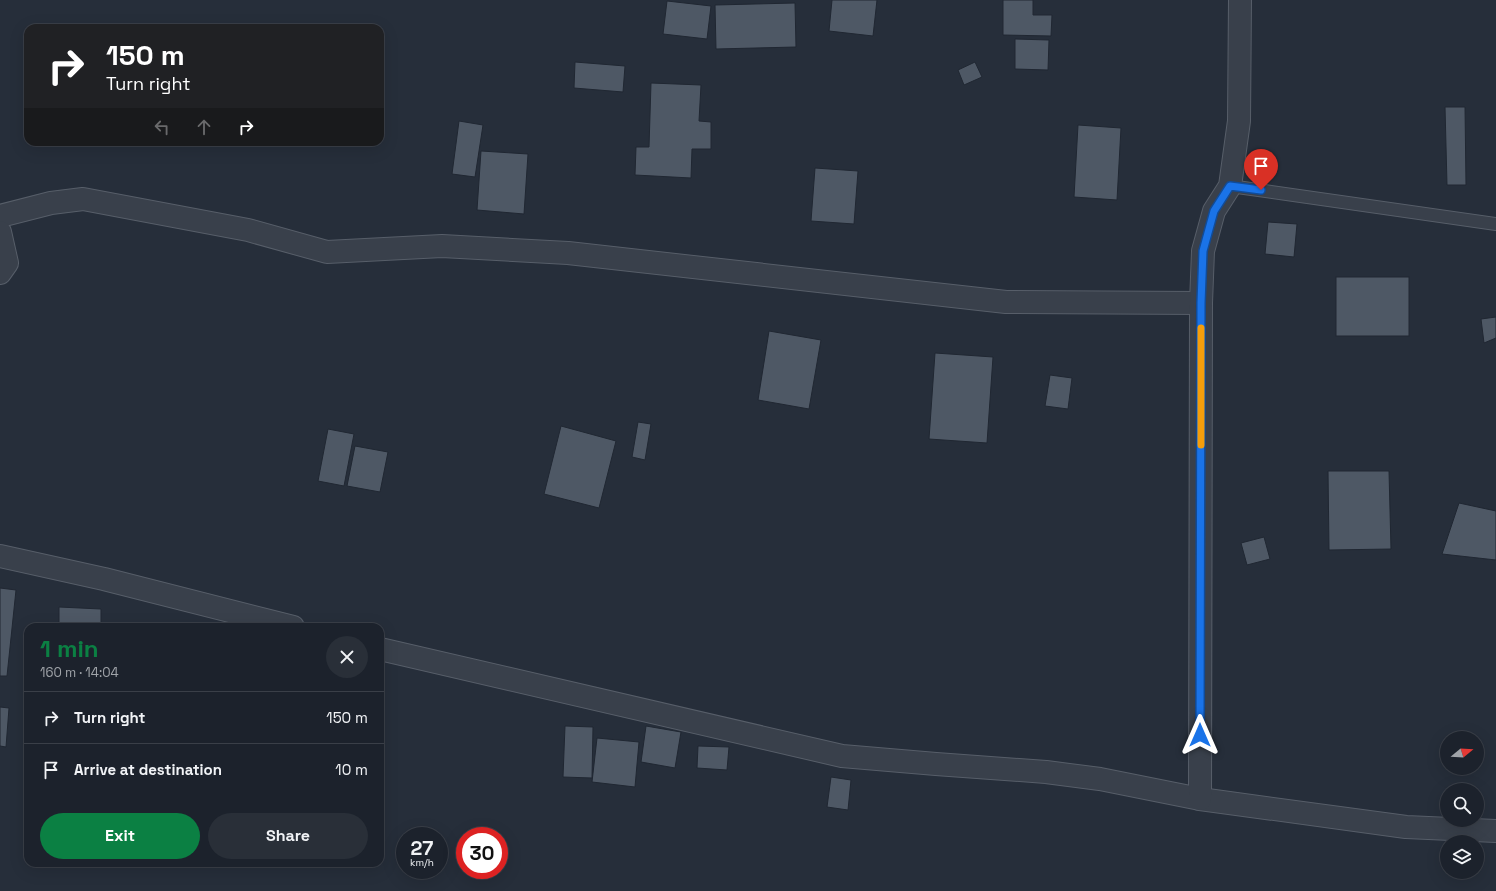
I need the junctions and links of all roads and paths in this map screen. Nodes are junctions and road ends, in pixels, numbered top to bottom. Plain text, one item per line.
1 (1240, 0) edge
2 (1230, 186) junction
3 (0, 216) edge
4 (1496, 224) edge
5 (0, 232) edge
6 (0, 273) edge
7 (1201, 303) junction
8 (0, 556) edge
9 (277, 623) edge
10 (384, 650) edge
11 (1200, 799) junction
12 (1496, 831) edge

1 - 2 street
2 - 4 lane
2 - 7 street
3 - 7 street
5 - 6 street
7 - 11 street
8 - 9 street
10 - 11 street
11 - 12 street

